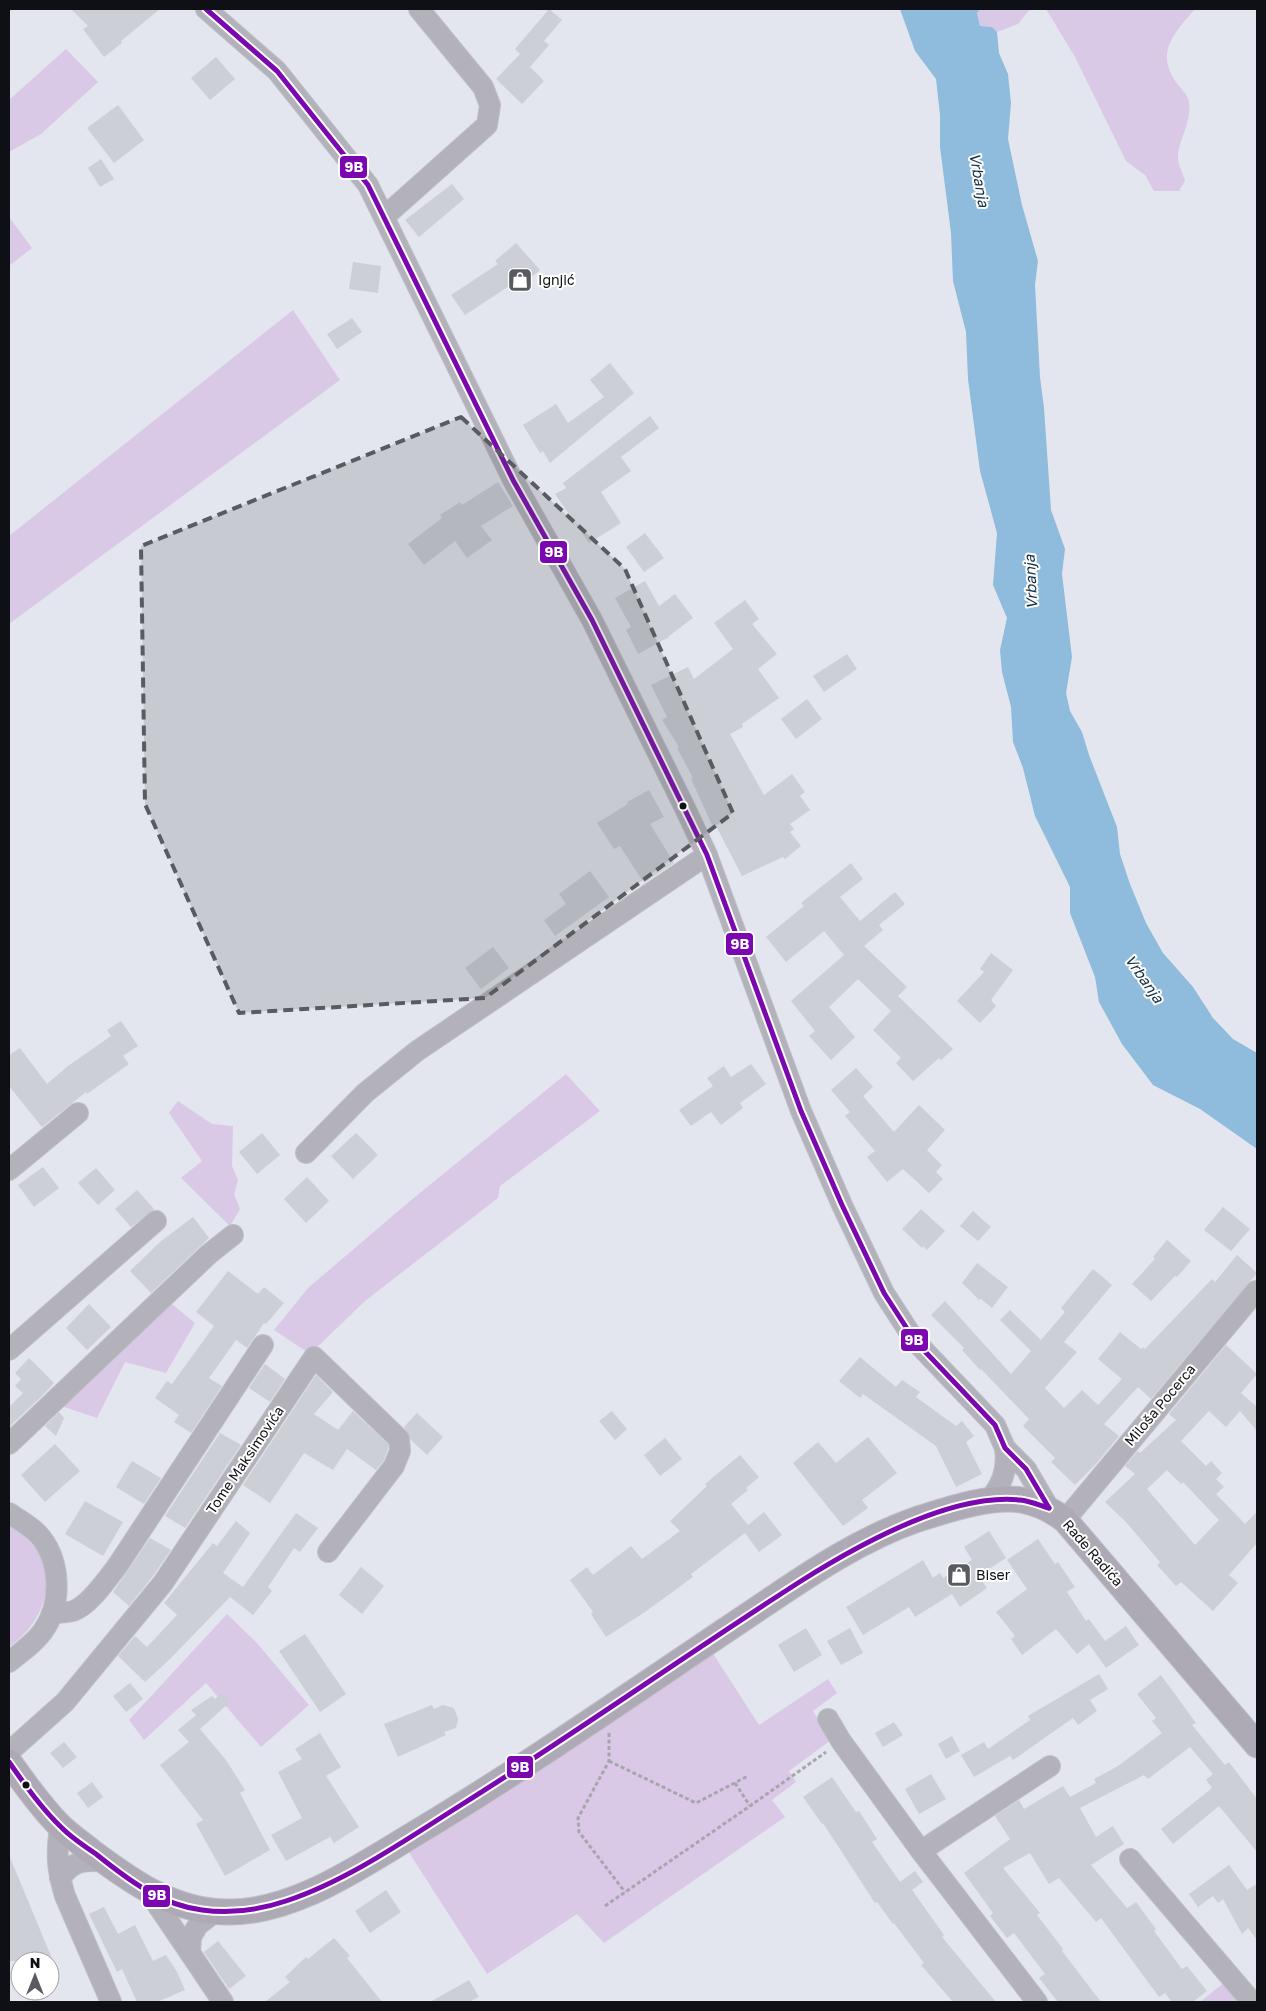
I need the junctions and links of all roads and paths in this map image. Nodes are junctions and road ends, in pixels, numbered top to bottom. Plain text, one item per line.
1 (206, 9) edge
2 (419, 9) edge
3 (384, 216) junction
4 (707, 856) junction
5 (78, 1113) dead end
6 (306, 1153) dead end
7 (9, 1170) edge
8 (156, 1221) dead end
9 (233, 1235) dead end
10 (1256, 1291) edge
11 (263, 1345) dead end
12 (9, 1350) edge
13 (9, 1444) edge
14 (1005, 1448) junction
15 (988, 1502) junction
16 (9, 1513) edge
17 (1057, 1514) junction
18 (328, 1552) dead end
19 (52, 1613) junction
20 (9, 1662) edge
21 (602, 1713) junction
22 (828, 1719) dead end
23 (840, 1741) junction
24 (1257, 1745) edge
25 (9, 1752) edge
26 (9, 1762) edge
27 (609, 1762) junction
28 (1050, 1766) dead end
29 (748, 1776) dead end
30 (735, 1783) junction
31 (750, 1806) junction
32 (60, 1826) junction
33 (921, 1851) junction
34 (1130, 1859) dead end
35 (104, 1861) junction
36 (60, 1878) junction
37 (148, 1891) junction
38 (624, 1892) junction
39 (605, 1906) dead end
40 (215, 1912) junction
41 (190, 1953) junction
42 (111, 2002) edge
43 (222, 2002) edge
44 (1037, 2002) edge
45 (1252, 2002) edge

1 - 3 street
2 - 3 street
3 - 4 street
4 - 6 street
4 - 14 street
5 - 7 street
8 - 12 street
9 - 13 street
10 - 17 street, Miloša Pocerca
11 - 19 street
14 - 15 street
14 - 17 street
15 - 17 main road
15 - 21 main road
16 - 19 street
17 - 24 main road, Rade Radića
18 - 25 street, Tome Maksimovića
19 - 20 street
21 - 27 path
21 - 40 main road
22 - 23 street
23 - 31 path
23 - 33 street
26 - 32 main road
27 - 30 path
27 - 38 path
28 - 33 street
29 - 30 path
30 - 31 path
31 - 38 path
32 - 35 main road
32 - 36 street
33 - 44 street
34 - 45 street
35 - 36 street
35 - 37 main road
36 - 42 street
37 - 40 main road
37 - 41 street
38 - 39 path
40 - 41 street
41 - 43 street

